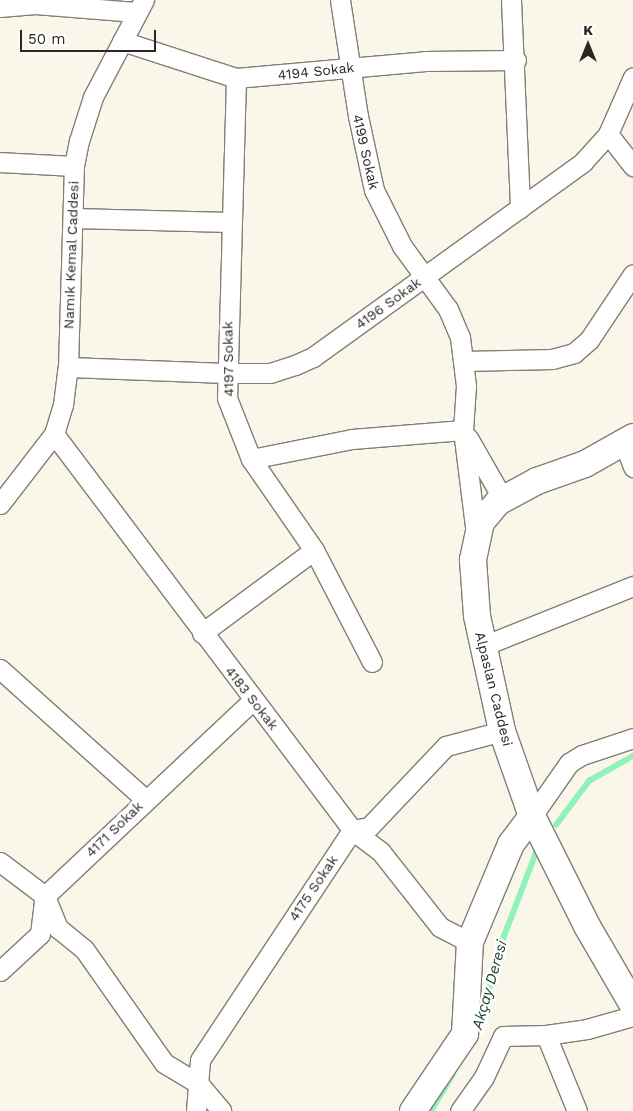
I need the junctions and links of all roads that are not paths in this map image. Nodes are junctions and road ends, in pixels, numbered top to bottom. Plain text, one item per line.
1 (340, 0) edge
2 (512, 0) edge
3 (140, 6) edge
4 (0, 7) edge
5 (122, 41) junction
6 (516, 60) junction
7 (350, 67) junction
8 (633, 77) edge
9 (236, 78) junction
10 (608, 134) junction
11 (0, 162) edge
12 (74, 166) junction
13 (633, 166) edge
14 (520, 208) junction
15 (73, 218) junction
16 (230, 222) junction
17 (633, 274) edge
18 (423, 278) junction
19 (464, 361) junction
20 (68, 367) junction
21 (226, 373) junction
22 (464, 430) junction
23 (54, 434) junction
24 (630, 449) edge
25 (251, 459) junction
26 (503, 499) junction
27 (0, 504) edge
28 (476, 535) junction
29 (314, 550) junction
30 (633, 586) edge
31 (202, 633) junction
32 (483, 646) junction
33 (372, 662) dead end
34 (0, 669) edge
35 (253, 700) junction
36 (502, 731) junction
37 (633, 738) edge
38 (145, 799) junction
39 (532, 816) junction
40 (352, 830) junction
41 (0, 862) edge
42 (45, 896) junction
43 (470, 942) junction
44 (0, 971) edge
45 (633, 1005) edge
46 (633, 1016) edge
47 (546, 1035) junction
48 (199, 1084) junction
49 (196, 1111) edge
50 (222, 1111) edge
51 (412, 1111) edge
52 (460, 1111) edge
53 (577, 1111) edge

1 - 7 street, 4199 Sokak
2 - 6 street
3 - 4 street
3 - 5 street, Namık Kemal Caddesi
5 - 9 street, 4194 Sokak
5 - 12 street, Namık Kemal Caddesi
6 - 7 street, 4194 Sokak
6 - 14 street
7 - 9 street, 4194 Sokak
7 - 18 street, 4199 Sokak
8 - 10 street, 4196 Sokak
9 - 16 street, 4197 Sokak
10 - 13 street
10 - 14 street, 4196 Sokak
11 - 12 street
12 - 15 street, Namık Kemal Caddesi
14 - 18 street, 4196 Sokak
15 - 16 street
15 - 20 street, Namık Kemal Caddesi
16 - 21 street, 4197 Sokak
17 - 19 street
18 - 19 street, 4199 Sokak
18 - 21 street, 4196 Sokak
19 - 22 street, 4199 Sokak
20 - 21 street, 4196 Sokak
20 - 23 street, Namık Kemal Caddesi
21 - 25 street, 4197 Sokak
22 - 25 street
22 - 26 street, 4199 Sokak
22 - 28 street, 4199 Sokak
23 - 27 street, Namık Kemal Caddesi
23 - 31 street, 4183 Sokak
24 - 26 street, Alpaslan Caddesi
25 - 29 street, 4197 Sokak
26 - 28 street, Alpaslan Caddesi
28 - 32 street, Alpaslan Caddesi
29 - 31 street
29 - 33 street, 4197 Sokak
30 - 32 street
31 - 35 street, 4183 Sokak
32 - 36 street, Alpaslan Caddesi
34 - 38 street
35 - 38 street, 4171 Sokak
35 - 40 street, 4183 Sokak
36 - 39 street, Alpaslan Caddesi
36 - 40 street
37 - 39 street
38 - 42 street, 4171 Sokak
39 - 43 street
39 - 45 street, Alpaslan Caddesi
40 - 43 street, 4183 Sokak
40 - 48 street, 4175 Sokak
41 - 42 street
42 - 44 street
42 - 48 street
43 - 51 street
46 - 47 street
47 - 52 street
47 - 53 street
48 - 49 street, 4175 Sokak
48 - 50 street

